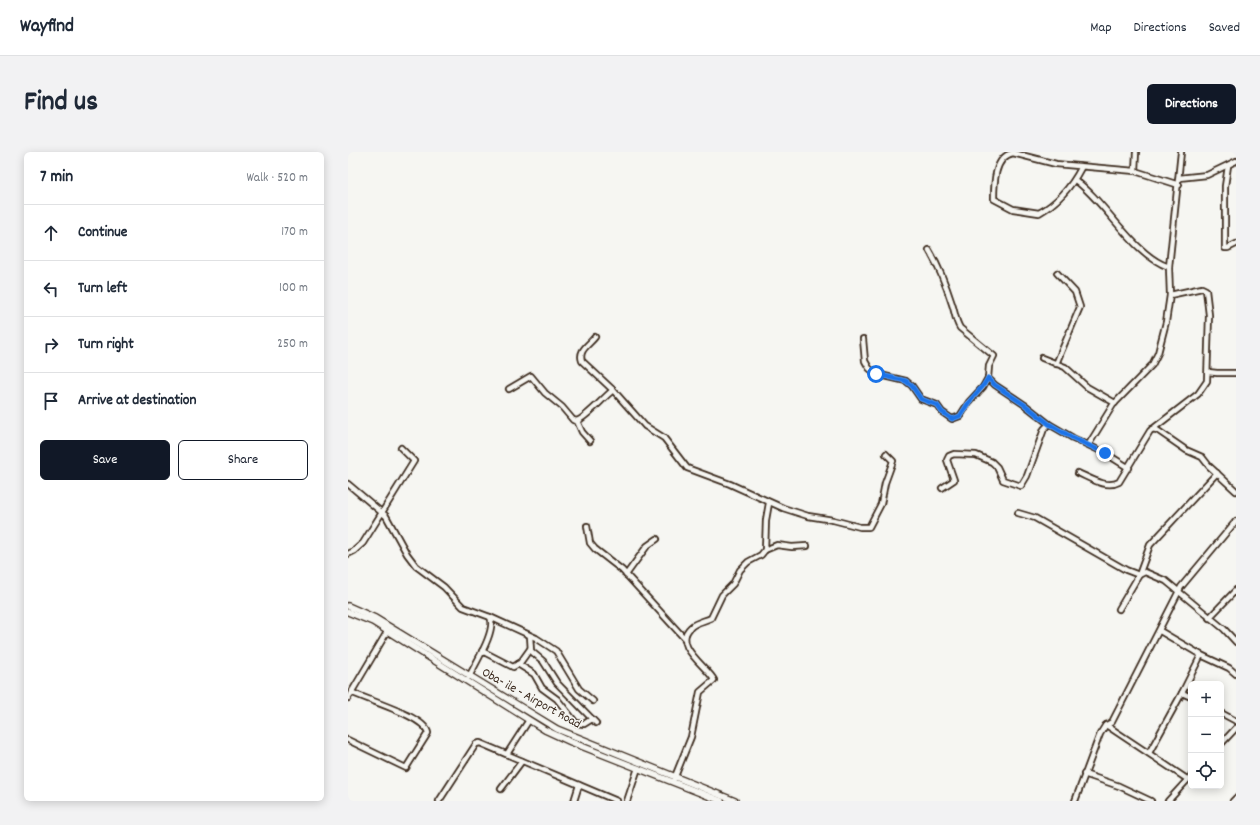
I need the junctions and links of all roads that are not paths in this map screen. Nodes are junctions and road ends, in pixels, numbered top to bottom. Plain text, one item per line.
1 (1136, 152) edge
2 (1181, 152) edge
3 (1236, 161) edge
4 (1228, 166) junction
5 (1081, 168) junction
6 (1134, 172) junction
7 (1179, 178) junction
8 (1075, 180) junction
9 (1179, 185) junction
10 (1236, 244) edge
11 (929, 250) dead end
12 (1169, 267) junction
13 (1057, 273) dead end
14 (1170, 295) junction
15 (595, 337) dead end
16 (863, 339) dead end
17 (1042, 358) dead end
18 (1056, 364) junction
19 (1208, 372) junction
20 (1217, 373) junction
21 (1236, 373) edge
22 (988, 378) junction
23 (1208, 378) junction
24 (509, 389) dead end
25 (613, 390) junction
26 (1121, 398) junction
27 (1110, 399) junction
28 (1115, 403) junction
29 (577, 421) junction
30 (1049, 424) junction
31 (1155, 428) junction
32 (590, 441) dead end
33 (1089, 444) junction
34 (401, 448) dead end
35 (886, 454) dead end
36 (1129, 468) junction
37 (1078, 473) dead end
38 (1217, 474) junction
39 (348, 484) edge
40 (942, 488) dead end
41 (1236, 492) edge
42 (770, 503) junction
43 (382, 512) junction
44 (1018, 513) dead end
45 (1236, 521) edge
46 (587, 526) dead end
47 (657, 540) dead end
48 (807, 546) dead end
49 (765, 550) junction
50 (348, 554) edge
51 (626, 575) junction
52 (1139, 575) junction
53 (1236, 590) edge
54 (1179, 591) junction
55 (348, 606) edge
56 (1119, 609) dead end
57 (348, 612) edge
58 (490, 617) junction
59 (1209, 618) junction
60 (1160, 631) junction
61 (387, 632) junction
62 (530, 636) junction
63 (685, 639) junction
64 (1236, 642) edge
65 (410, 643) junction
66 (530, 649) junction
67 (482, 651) junction
68 (1201, 655) junction
69 (518, 664) junction
70 (1236, 674) edge
71 (469, 677) junction
72 (351, 692) junction
73 (1182, 693) junction
74 (1188, 696) edge
75 (348, 698) edge
76 (593, 701) dead end
77 (1224, 715) edge
78 (592, 719) junction
79 (529, 720) junction
80 (1236, 721) edge
81 (596, 724) dead end
82 (1106, 725) junction
83 (1236, 728) edge
84 (348, 740) edge
85 (1224, 741) edge
86 (1149, 753) junction
87 (507, 754) junction
88 (522, 761) junction
89 (638, 768) junction
90 (1084, 774) junction
91 (1188, 776) edge
92 (1188, 778) edge
93 (674, 779) junction
94 (579, 785) junction
95 (501, 789) dead end
96 (1236, 798) edge
97 (439, 801) edge
98 (574, 801) edge
99 (616, 801) edge
100 (627, 801) edge
101 (721, 801) edge
102 (735, 801) edge
103 (1075, 801) edge
104 (1151, 801) edge
105 (1168, 801) edge
106 (1233, 801) edge

1 - 6 street
2 - 7 street
3 - 4 street
4 - 7 street
4 - 10 street
5 - 6 street
5 - 8 street
5 - 8 street
6 - 9 street
7 - 9 street
8 - 12 street
9 - 12 street
11 - 22 street
12 - 14 street
13 - 18 street
14 - 19 street
14 - 26 street
15 - 25 street
16 - 22 street
17 - 18 street
18 - 27 street
19 - 20 street
19 - 23 street
20 - 21 street
20 - 23 street
22 - 30 street
23 - 31 street
24 - 29 street
25 - 29 street
25 - 42 street
26 - 27 street
26 - 28 street
27 - 28 street
28 - 33 street
29 - 32 street
30 - 33 street
30 - 40 street
31 - 36 street
31 - 38 street
33 - 36 street
34 - 43 street
35 - 42 street
36 - 37 street
38 - 41 street
38 - 52 street
39 - 43 street
42 - 49 street
43 - 50 street
43 - 58 street
44 - 52 street
45 - 54 street
46 - 51 street
47 - 51 street
48 - 49 street
49 - 63 street
51 - 63 street
52 - 54 street
52 - 56 street
53 - 59 street
54 - 59 street
54 - 60 street
55 - 65 main road, Oba- ile - Airport Road
57 - 61 main road, Oba- ile - Airport Road
58 - 62 street
58 - 67 street
59 - 64 street
60 - 68 street
60 - 82 street
61 - 65 main road, Oba- ile - Airport Road
61 - 72 street
62 - 66 street
62 - 76 street
63 - 93 street
65 - 71 main road, Oba- ile - Airport Road
65 - 79 main road, Oba- ile - Airport Road
66 - 69 street
66 - 78 street
67 - 69 street
67 - 71 street
68 - 70 street
68 - 73 street
69 - 78 street
71 - 93 main road, Oba- ile - Airport Road
72 - 75 street
72 - 84 street
73 - 74 street
73 - 86 street
77 - 80 street
78 - 81 street
79 - 87 street
79 - 89 main road, Oba- ile - Airport Road
82 - 86 street
82 - 90 street
83 - 85 street
86 - 91 street
87 - 88 street
87 - 97 street
88 - 94 street
88 - 95 street
89 - 93 main road, Oba- ile - Airport Road
89 - 100 street
90 - 103 street
90 - 104 street
92 - 105 street
93 - 101 main road, Oba- ile - Airport Road
93 - 102 main road, Oba- ile - Airport Road
94 - 98 street
94 - 99 street
96 - 106 street

